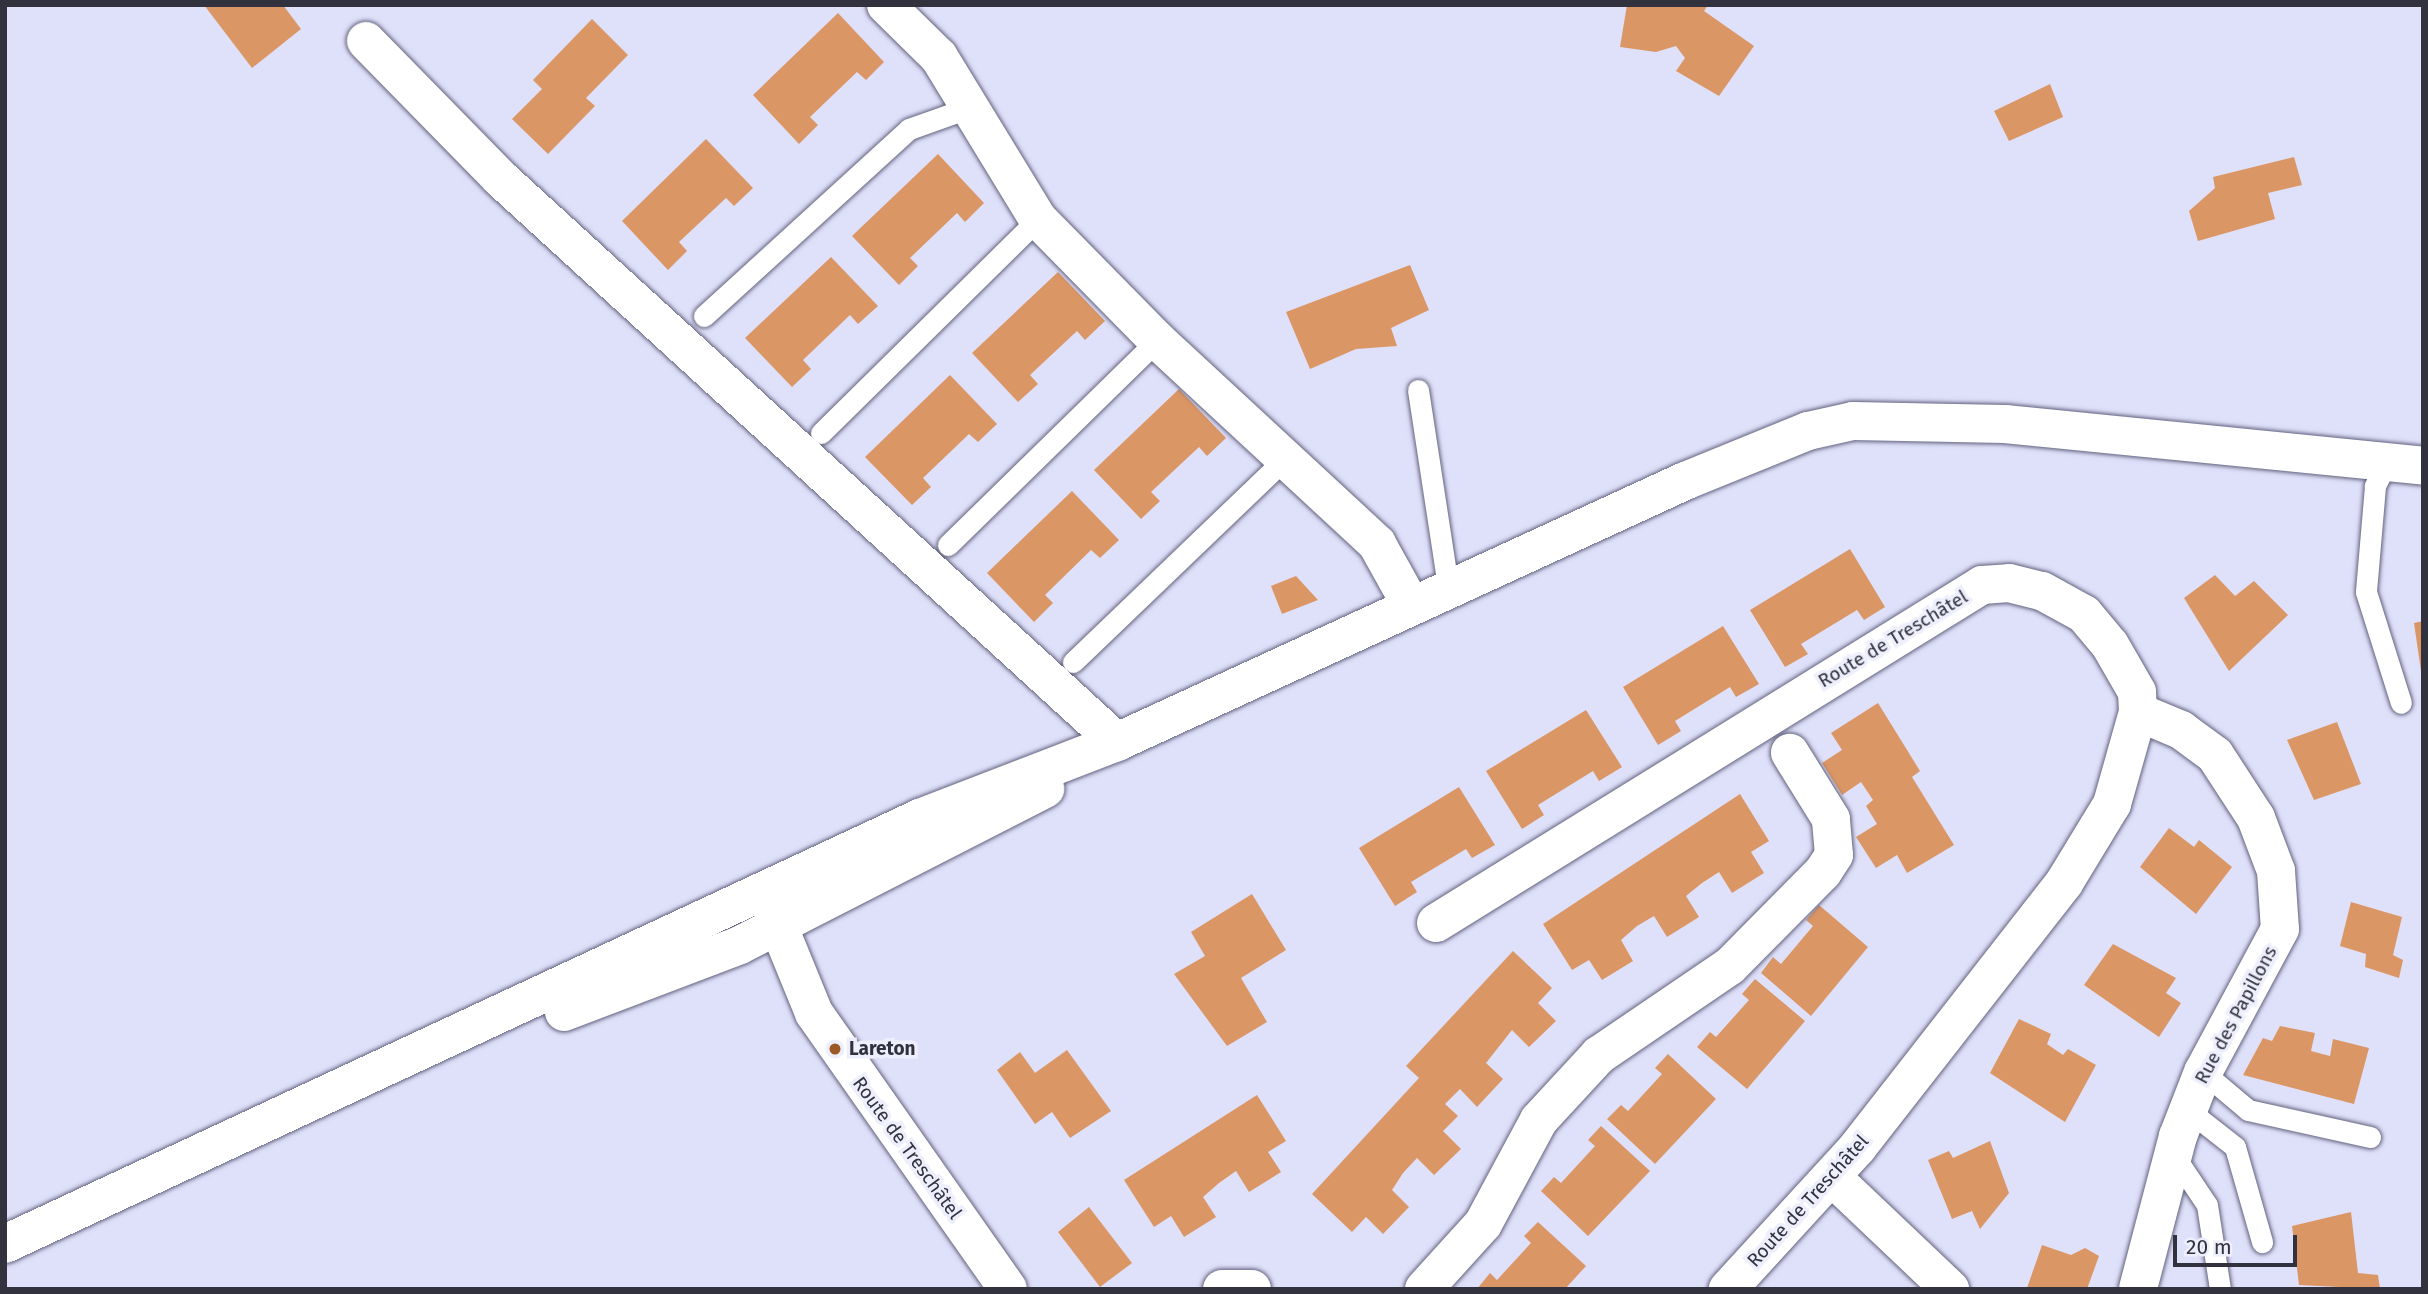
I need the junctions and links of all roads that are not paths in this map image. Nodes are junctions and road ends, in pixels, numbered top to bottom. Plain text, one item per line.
1 (886, 5) edge
2 (366, 40) dead end
3 (968, 108) junction
4 (1038, 219) junction
5 (704, 316) dead end
6 (1157, 340) junction
7 (1418, 390) dead end
8 (821, 433) dead end
9 (1285, 459) junction
10 (2405, 464) edge
11 (948, 545) dead end
12 (1448, 587) junction
13 (1412, 605) junction
14 (1073, 662) dead end
15 (2401, 703) dead end
16 (2137, 712) junction
17 (1117, 742) junction
18 (1790, 753) dead end
19 (920, 818) junction
20 (736, 905) junction
21 (1436, 923) dead end
22 (777, 927) junction
23 (2203, 1072) junction
24 (310, 1106) junction
25 (2188, 1110) junction
26 (2370, 1137) dead end
27 (2173, 1154) junction
28 (1832, 1177) junction
29 (2262, 1242) dead end
30 (5, 1244) edge
31 (1008, 1289) edge
32 (1222, 1289) edge
33 (1252, 1289) edge
34 (1424, 1289) edge
35 (1728, 1289) edge
36 (1950, 1289) edge
37 (2138, 1289) edge
38 (2220, 1289) edge

1 - 3 street
2 - 17 street
3 - 4 street
3 - 5 lane
4 - 6 street
4 - 8 lane
6 - 9 street
6 - 11 lane
7 - 12 lane
9 - 13 street
9 - 14 lane
10 - 12 street
10 - 15 lane
12 - 13 street
13 - 17 street
16 - 21 street, Route de Treschâtel
16 - 23 street, Rue des Papillons
16 - 28 street, Route de Treschâtel
17 - 19 street
17 - 22 street
18 - 34 street
19 - 20 street
19 - 22 street
20 - 22 street
20 - 24 street
22 - 24 street
22 - 31 street, Route de Treschâtel
23 - 25 street, Rue des Papillons
23 - 26 lane
24 - 30 street
25 - 27 street, Rue des Papillons
25 - 29 lane
27 - 37 street, Rue des Papillons
27 - 38 lane
28 - 35 street, Route de Treschâtel
28 - 36 street
32 - 33 street

